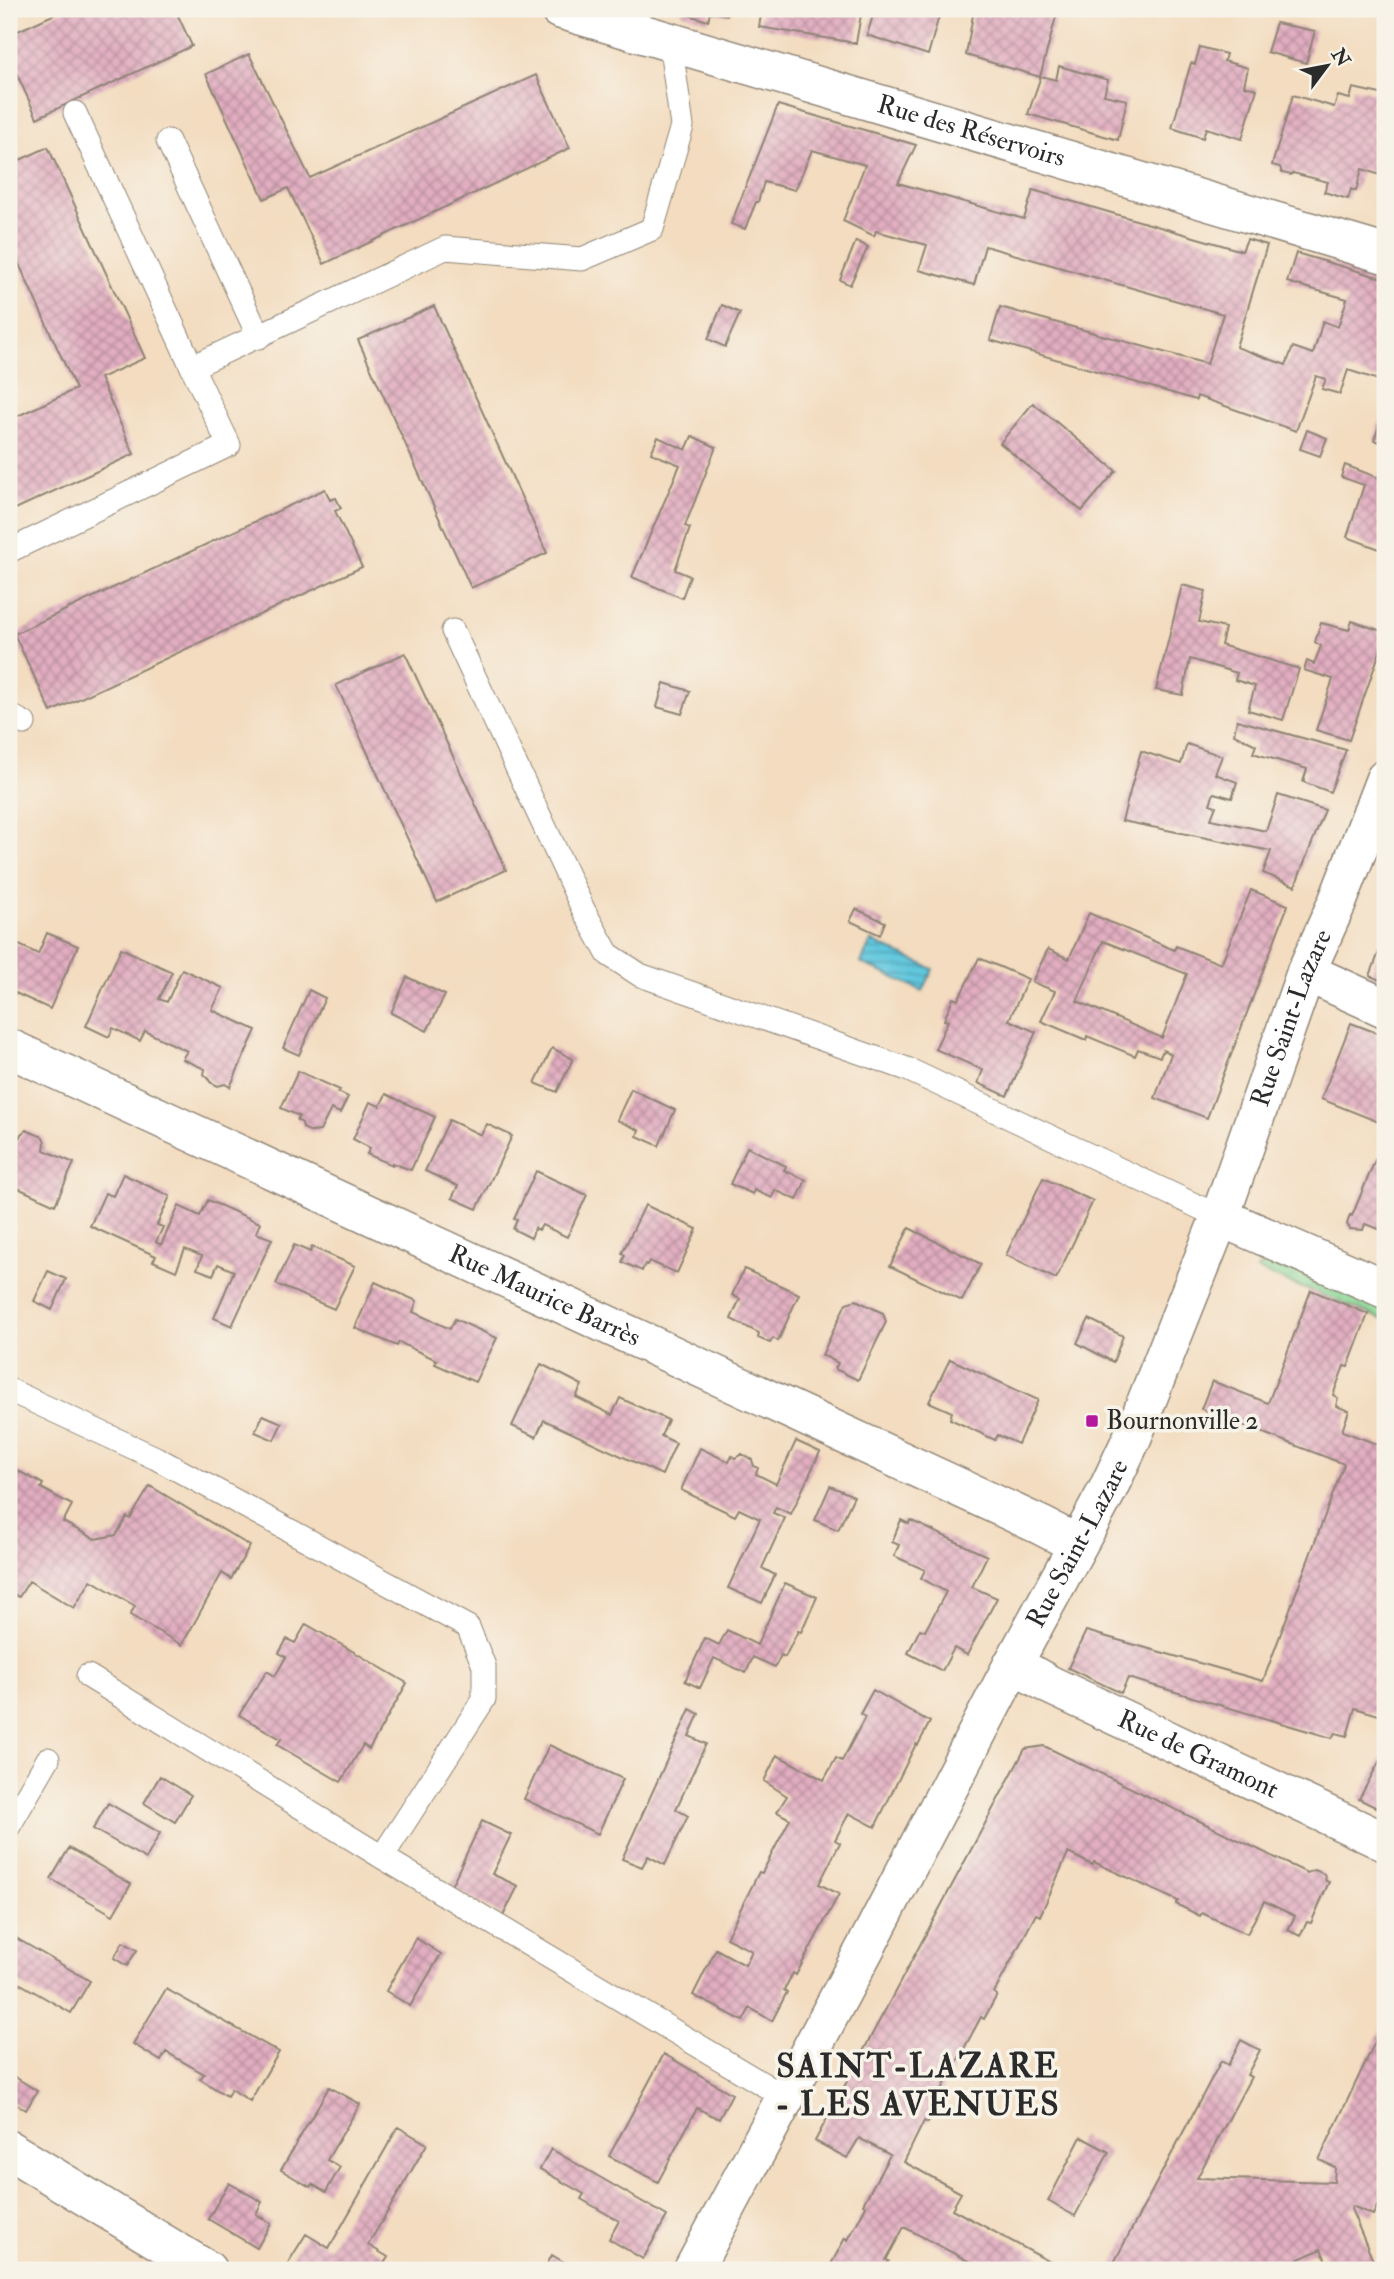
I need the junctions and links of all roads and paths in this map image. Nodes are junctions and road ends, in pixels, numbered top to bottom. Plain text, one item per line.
1 (559, 9) edge
2 (670, 41) junction
3 (75, 113) dead end
4 (168, 141) dead end
5 (1385, 254) edge
6 (259, 337) junction
7 (192, 367) junction
8 (9, 551) edge
9 (453, 631) dead end
10 (1385, 779) edge
11 (1306, 972) junction
12 (1385, 1007) edge
13 (9, 1048) edge
14 (1220, 1217) junction
15 (1385, 1289) edge
16 (9, 1390) edge
17 (1077, 1544) junction
18 (1013, 1664) junction
19 (88, 1676) dead end
20 (48, 1759) dead end
21 (9, 1826) edge
22 (1385, 1842) edge
23 (382, 1857) junction
24 (786, 2098) junction
25 (9, 2150) edge
26 (207, 2270) edge
27 (693, 2270) edge

1 - 2 street, Rue des Réservoirs
2 - 5 street, Rue des Réservoirs
2 - 6 lane
3 - 7 lane
4 - 6 lane
6 - 7 lane
7 - 8 lane
9 - 14 lane
10 - 11 street, Rue Saint-Lazare
11 - 12 street
11 - 14 street, Rue Saint-Lazare
13 - 17 street, Rue Maurice Barrès
14 - 15 street
14 - 17 street, Rue Saint-Lazare
16 - 23 lane
17 - 18 street, Rue Saint-Lazare
18 - 22 street, Rue de Gramont
18 - 24 street, Rue Saint-Lazare
19 - 23 lane
20 - 21 lane
23 - 24 lane
24 - 27 street, Rue Saint-Lazare
25 - 26 street

